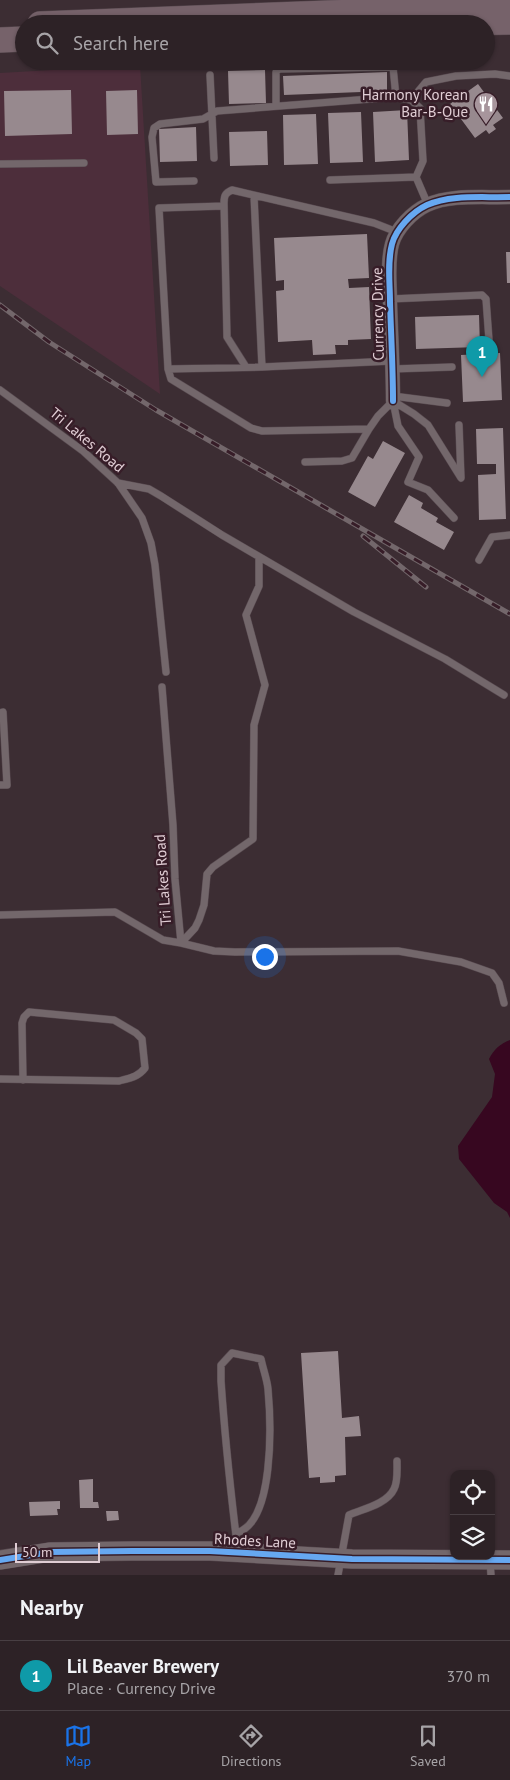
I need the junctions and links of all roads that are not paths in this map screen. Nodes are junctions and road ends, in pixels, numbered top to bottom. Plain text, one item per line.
1 (510, 4) edge
2 (264, 15) edge
3 (495, 22) edge
4 (510, 22) edge
5 (15, 25) edge
6 (0, 26) edge
7 (15, 39) edge
8 (0, 40) edge
9 (278, 70) edge
10 (393, 70) edge
11 (210, 75) dead end
12 (510, 76) edge
13 (396, 97) junction
14 (411, 100) junction
15 (276, 106) junction
16 (212, 114) junction
17 (214, 158) dead end
18 (84, 163) dead end
19 (0, 164) edge
20 (416, 177) junction
21 (330, 180) dead end
22 (194, 181) dead end
23 (254, 196) junction
24 (510, 197) edge
25 (428, 205) junction
26 (224, 206) junction
27 (398, 232) junction
28 (390, 299) junction
29 (489, 340) dead end
30 (392, 365) junction
31 (246, 367) junction
32 (262, 367) junction
33 (452, 368) dead end
34 (168, 369) junction
35 (0, 390) edge
36 (393, 399) junction
37 (447, 403) dead end
38 (459, 425) dead end
39 (369, 429) junction
40 (305, 462) dead end
41 (118, 483) junction
42 (454, 518) dead end
43 (510, 535) edge
44 (259, 556) junction
45 (479, 560) dead end
46 (166, 672) dead end
47 (162, 688) dead end
48 (504, 695) dead end
49 (0, 713) edge
50 (0, 786) edge
51 (0, 915) edge
52 (181, 943) junction
53 (504, 1003) dead end
54 (0, 1079) edge
55 (23, 1080) junction
56 (398, 1460) dead end
57 (236, 1533) junction
58 (238, 1553) junction
59 (0, 1560) edge
60 (510, 1560) edge
61 (339, 1567) edge
62 (491, 1568) edge

1 - 2 highway
3 - 4 highway
5 - 6 highway
7 - 8 highway
9 - 15 lane
10 - 13 lane
11 - 16 lane
12 - 14 lane
13 - 14 lane
13 - 15 lane
14 - 20 lane
15 - 16 lane
16 - 17 lane
16 - 22 lane
18 - 19 lane
20 - 21 lane
20 - 25 lane
23 - 26 lane
23 - 27 lane
23 - 32 lane
24 - 25 street, Currency Drive
25 - 27 street, Currency Drive
26 - 31 lane
26 - 34 lane
27 - 28 street, Currency Drive
28 - 29 lane
28 - 30 street, Currency Drive
30 - 32 lane
30 - 33 lane
30 - 36 street, Currency Drive
31 - 32 lane
31 - 34 lane
34 - 39 lane
35 - 41 lane, Tri Lakes Road
36 - 37 lane
36 - 38 lane
36 - 39 lane
36 - 42 lane
39 - 40 lane
41 - 44 lane
41 - 46 lane, Tri Lakes Road
43 - 45 lane
44 - 48 lane
44 - 52 lane
47 - 52 lane, Tri Lakes Road
49 - 50 lane
51 - 52 lane
52 - 53 lane, Tri Lakes Road
54 - 55 lane
55 - 55 lane
56 - 61 lane
57 - 57 lane
57 - 58 lane
58 - 59 street, Rhodes Lane
58 - 61 street, Rhodes Lane
60 - 62 street, Rhodes Lane
61 - 62 street, Rhodes Lane

